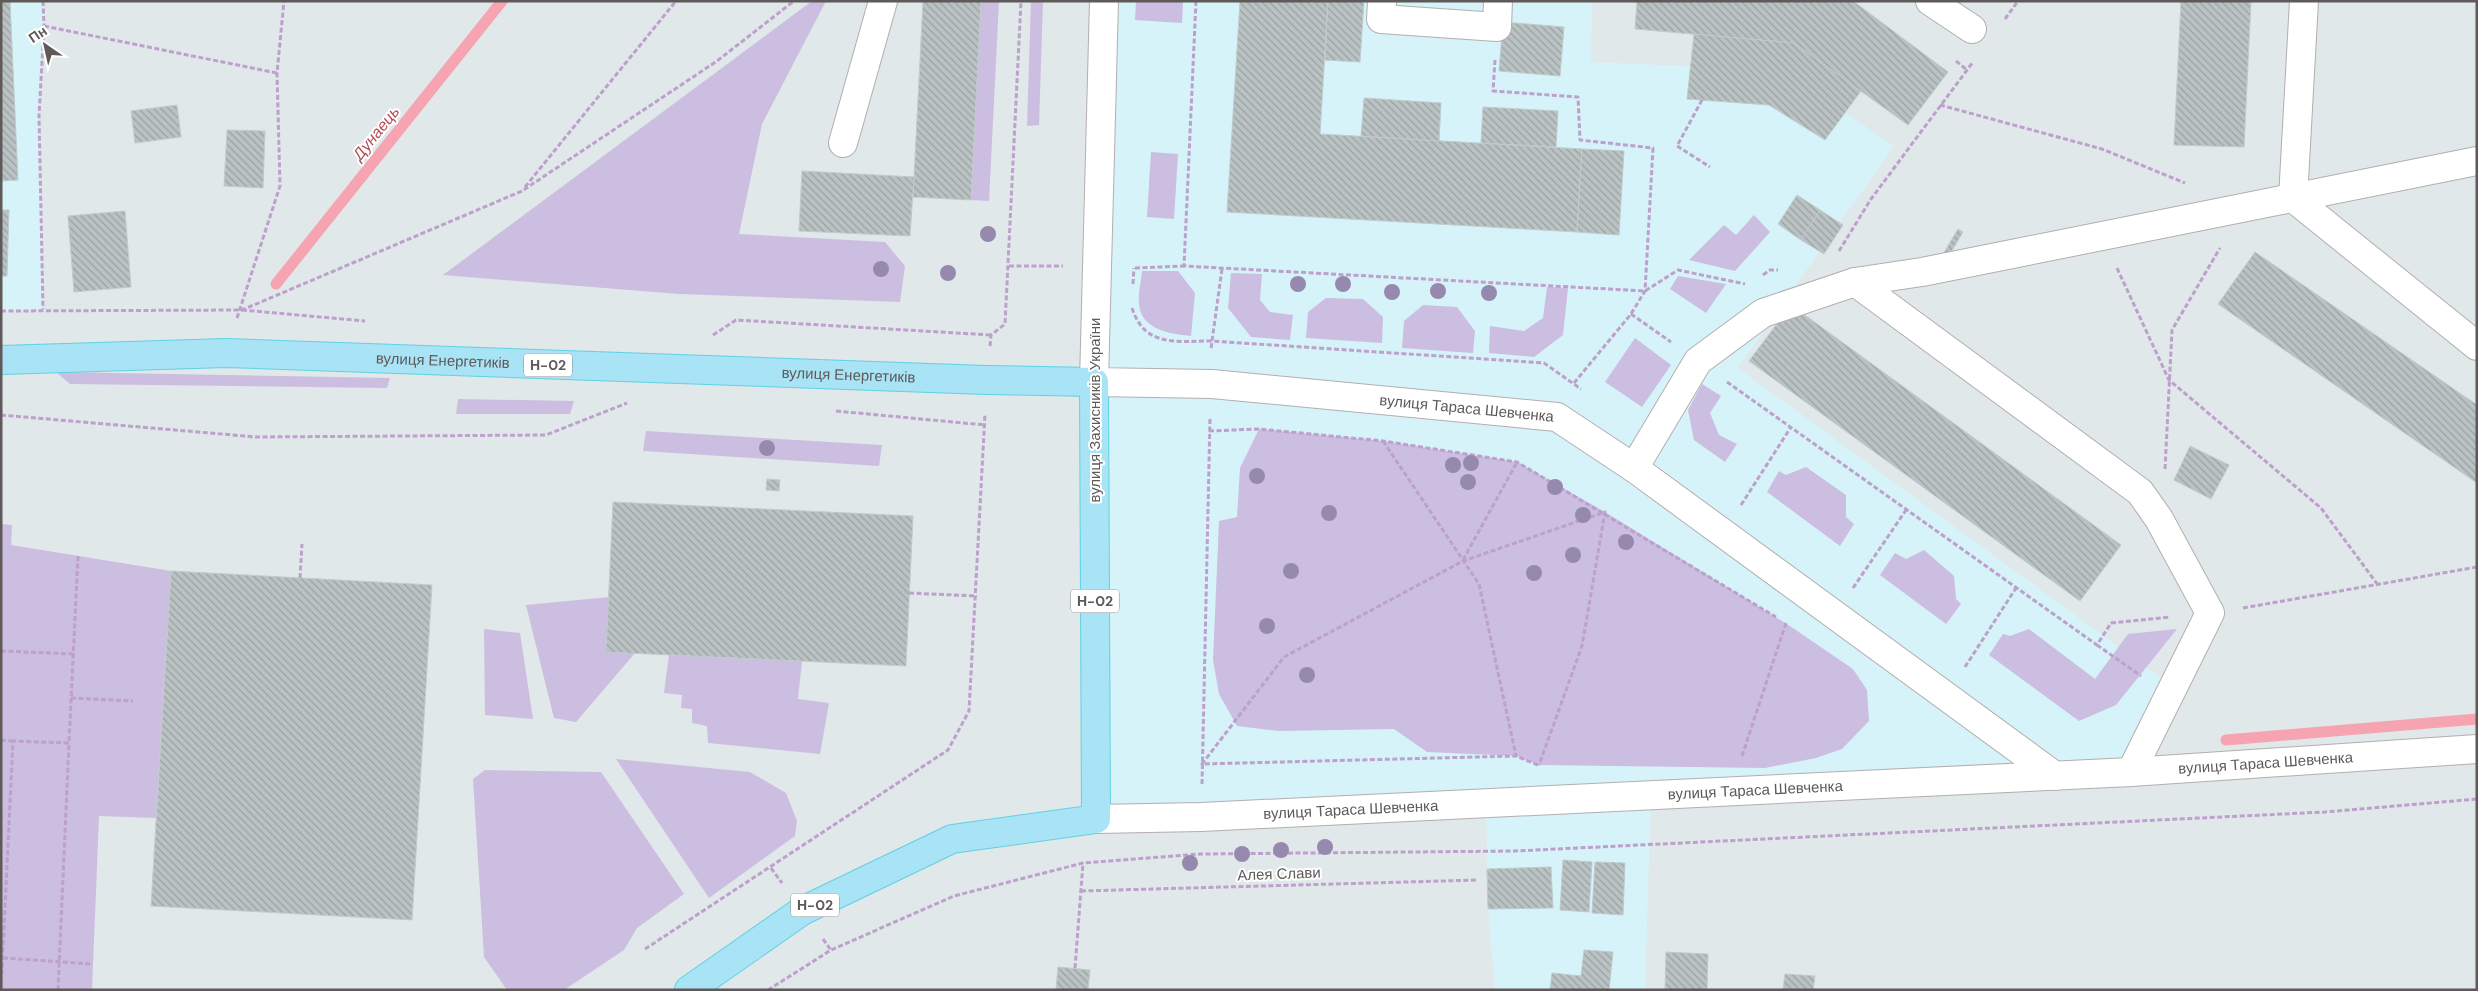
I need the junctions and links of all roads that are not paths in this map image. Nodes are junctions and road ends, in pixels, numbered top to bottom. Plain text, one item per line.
1 (883, 1) edge
2 (1104, 1) edge
3 (1382, 1) edge
4 (1930, 1) edge
5 (2304, 1) edge
6 (1497, 14) edge
7 (1975, 42) road end
8 (842, 143) dead end
9 (2477, 161) edge
10 (2293, 198) junction
11 (1854, 282) junction
12 (2477, 346) edge
13 (1, 360) edge
14 (1094, 382) junction
15 (1634, 468) junction
16 (2477, 749) edge
17 (2131, 772) junction
18 (2055, 776) junction
19 (1096, 820) junction
20 (688, 990) edge

1 - 8 street
2 - 14 street, вулиця Захисників України
3 - 6 street
4 - 7 street
5 - 10 street
9 - 10 street
10 - 11 street
10 - 12 street
11 - 15 street
11 - 17 street
13 - 14 main road, вулиця Енергетиків / Н-02
14 - 15 street, вулиця Тараса Шевченка
14 - 19 main road, вулиця Захисників України / Н-02
15 - 18 street, вулиця Тараса Шевченка
16 - 17 street, вулиця Тараса Шевченка
17 - 18 street, вулиця Тараса Шевченка
18 - 19 street, вулиця Тараса Шевченка
19 - 20 main road, вулиця Тараса Шевченка / Н-02

